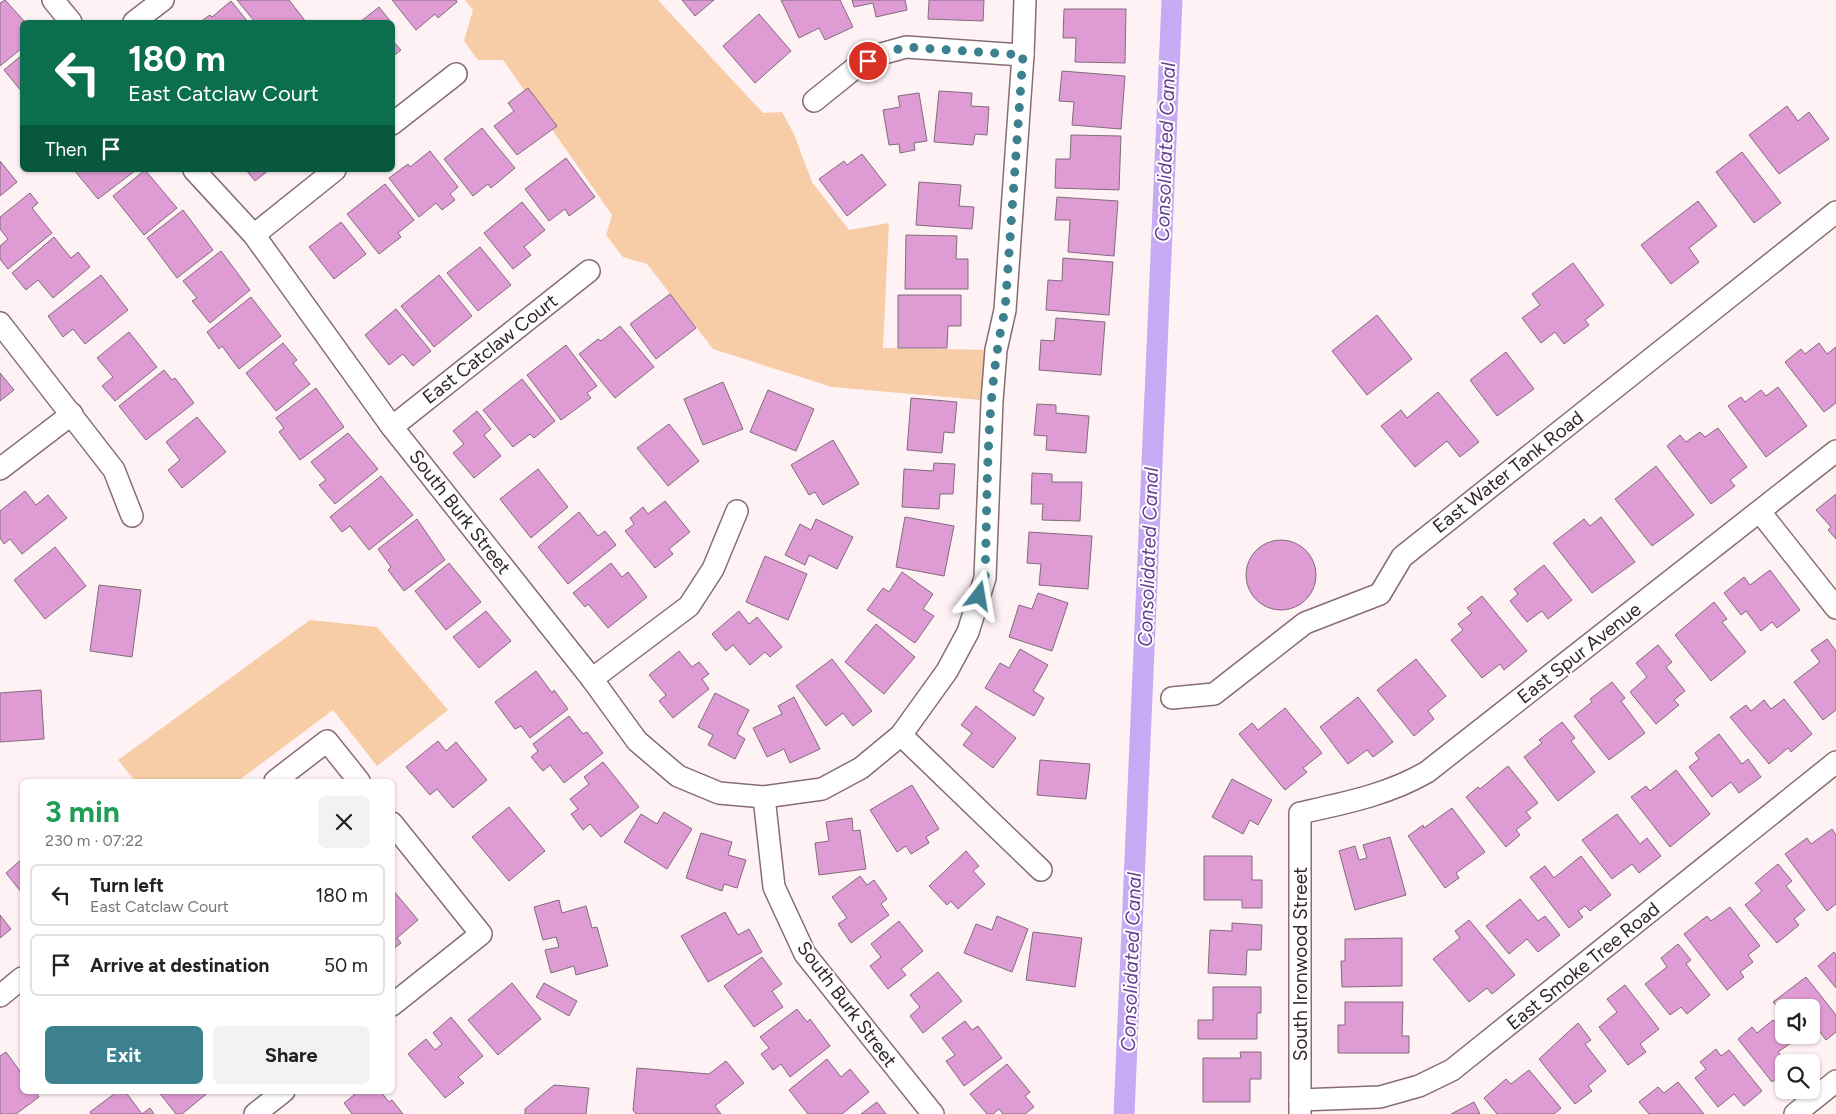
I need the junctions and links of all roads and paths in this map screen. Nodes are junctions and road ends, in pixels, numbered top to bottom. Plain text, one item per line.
1 (53, 0) edge
2 (163, 0) edge
3 (1024, 0) edge
4 (69, 20) edge
5 (137, 20) edge
6 (1023, 55) junction
7 (456, 74) dead end
8 (814, 101) dead end
9 (395, 122) edge
10 (196, 172) edge
11 (333, 172) edge
12 (1836, 212) edge
13 (254, 235) junction
14 (588, 271) dead end
15 (0, 323) edge
16 (72, 414) junction
17 (392, 426) junction
18 (1836, 451) edge
19 (0, 469) edge
20 (737, 511) dead end
21 (1760, 512) junction
22 (132, 516) dead end
23 (1836, 608) edge
24 (592, 679) junction
25 (1172, 698) dead end
26 (901, 735) junction
27 (1836, 762) edge
28 (278, 779) edge
29 (357, 779) edge
30 (764, 797) junction
31 (1300, 814) joint
32 (395, 827) edge
33 (1041, 870) dead end
34 (20, 980) edge
35 (0, 996) edge
36 (395, 1003) edge
37 (1836, 1081) edge
38 (280, 1094) edge
39 (1300, 1107) edge
40 (255, 1114) edge
41 (933, 1114) edge
42 (1795, 1114) edge

1 - 4 street
2 - 5 street
3 - 6 street, South Burk Street
6 - 8 street
6 - 26 street, South Burk Street
7 - 9 street
10 - 13 street, South Burk Street
11 - 13 street
12 - 25 street, East Water Tank Road
13 - 17 street, South Burk Street
14 - 17 street, East Catclaw Court
15 - 16 street
16 - 19 street
16 - 22 street
17 - 24 street, South Burk Street
18 - 21 street, East Spur Avenue
20 - 24 street
21 - 23 street
21 - 31 street, East Spur Avenue
24 - 30 street, South Burk Street
26 - 30 street, South Burk Street
26 - 33 street
27 - 39 street, East Smoke Tree Road
28 - 29 street
30 - 41 street, South Burk Street
31 - 39 street, South Ironwood Street
32 - 36 street
34 - 35 street
37 - 42 street
38 - 40 street

